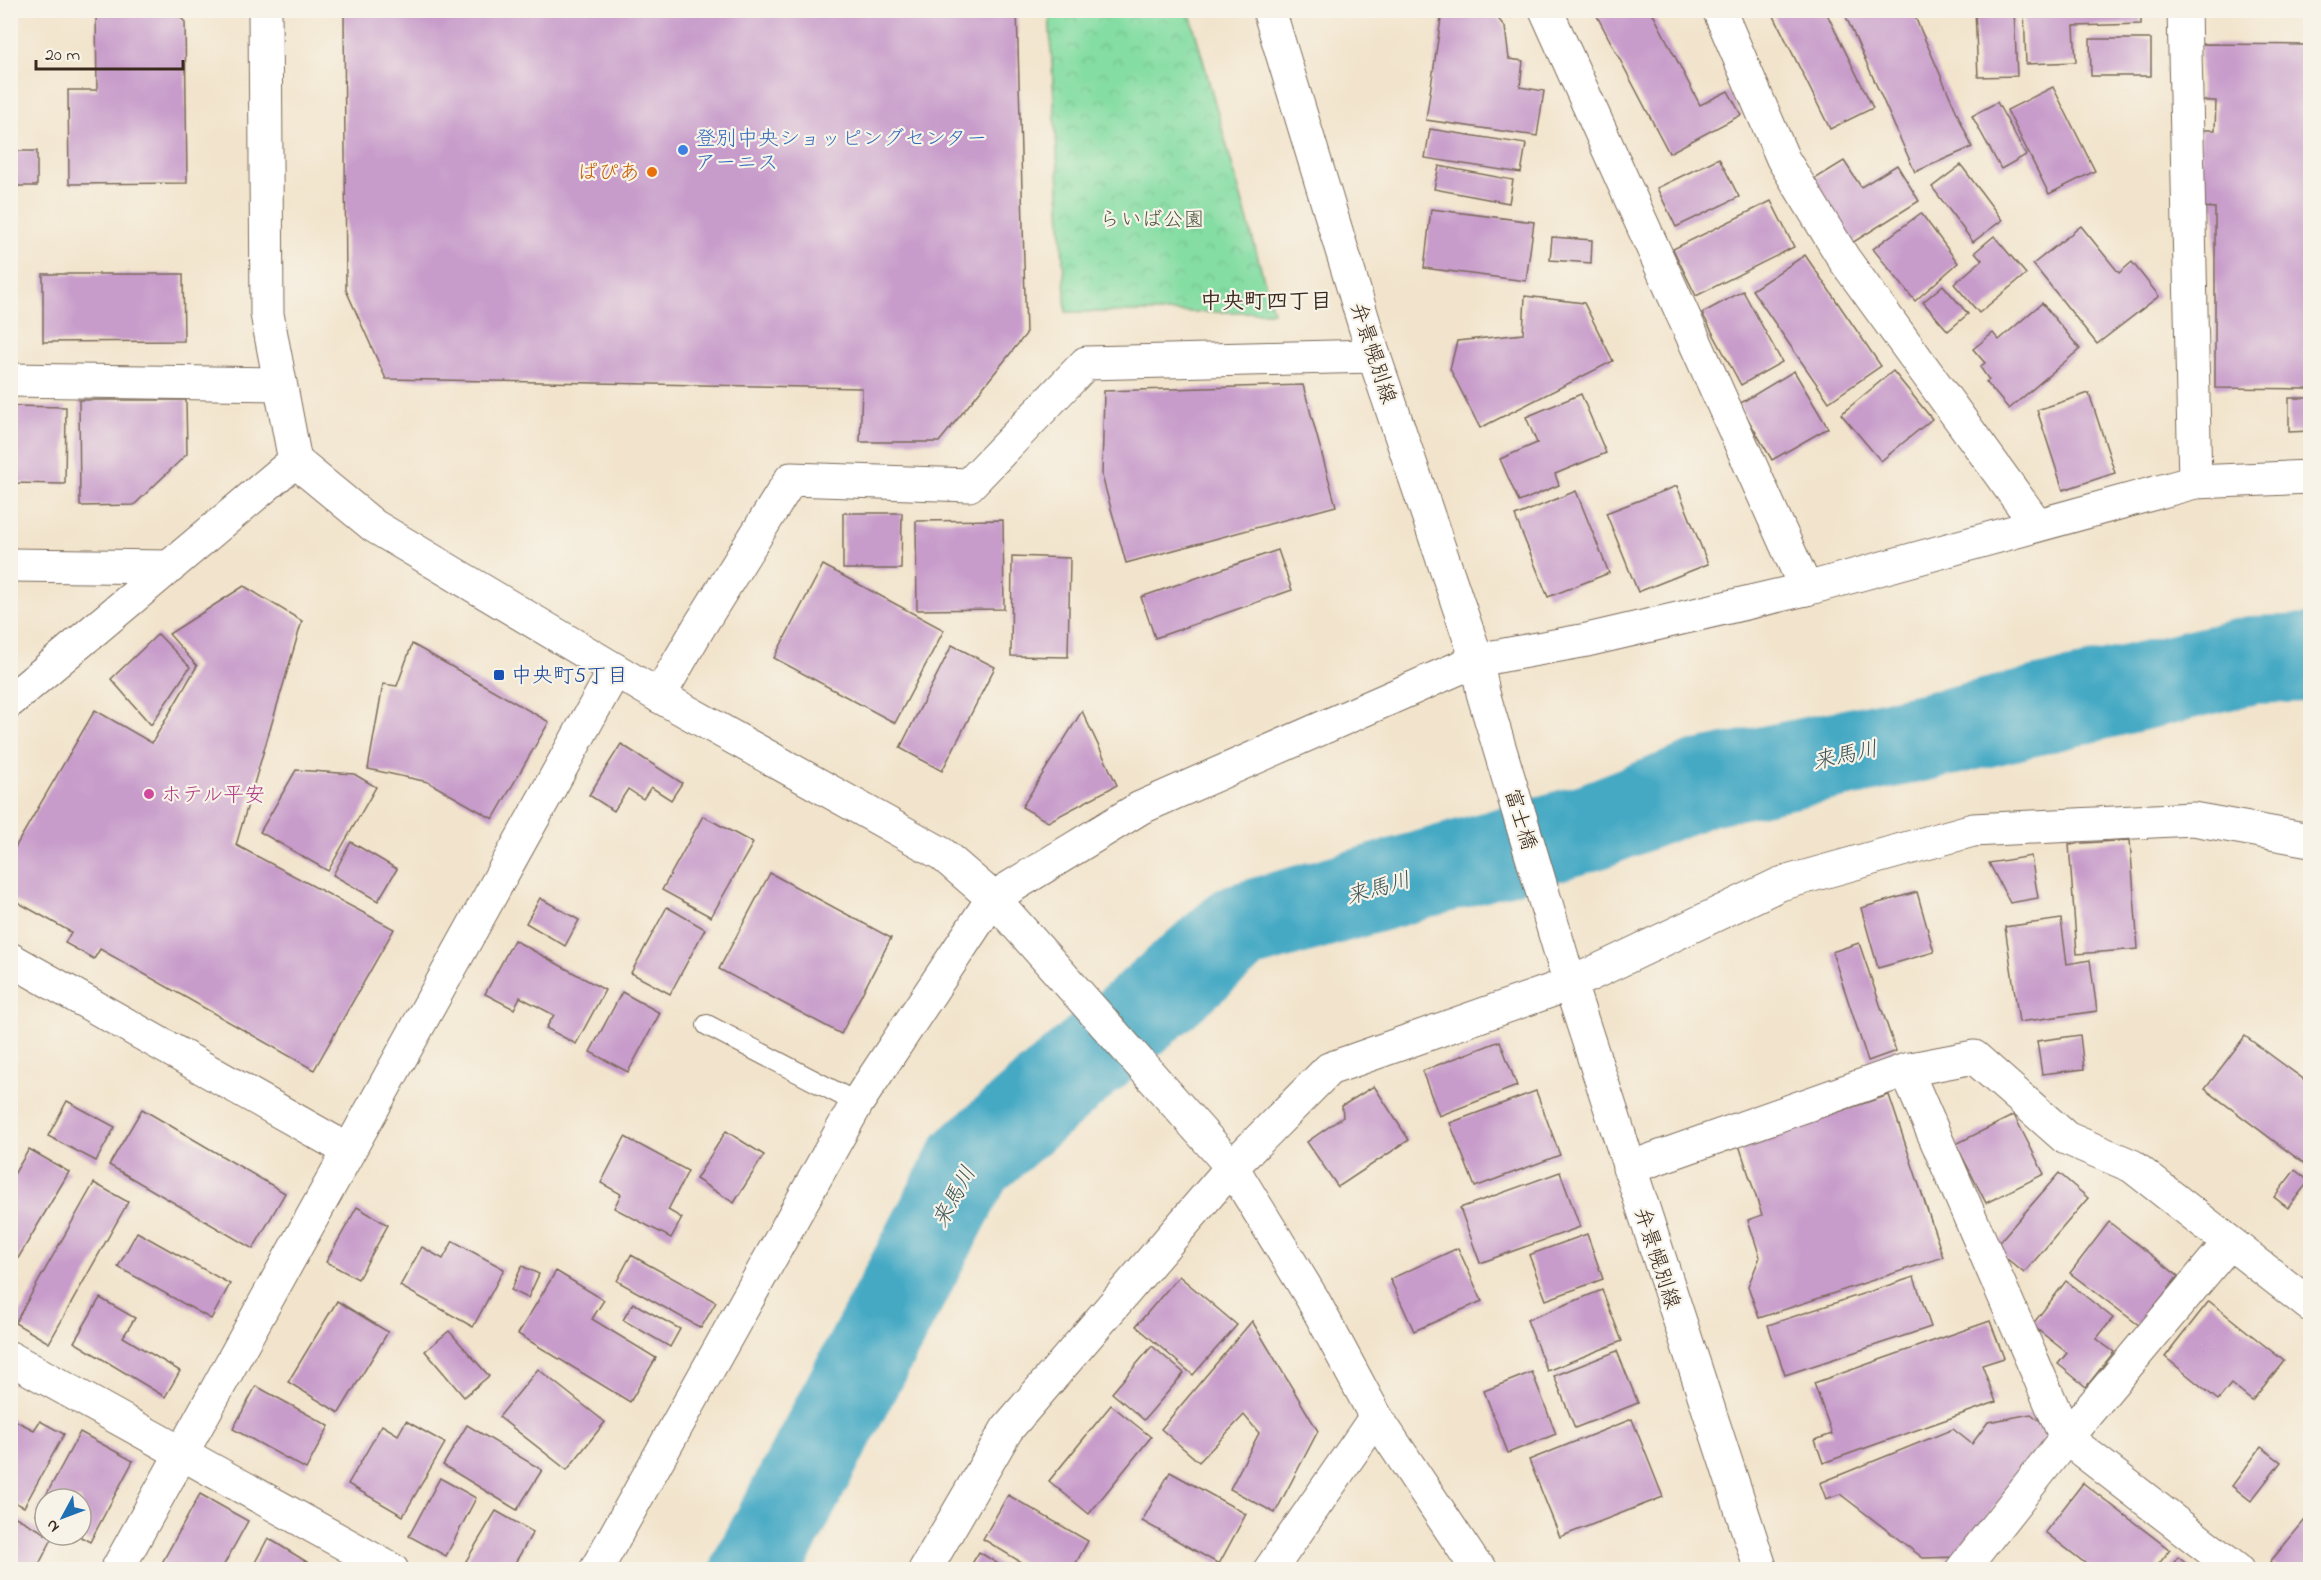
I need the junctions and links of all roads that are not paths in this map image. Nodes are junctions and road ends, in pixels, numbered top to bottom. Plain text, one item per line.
1 (265, 10) edge
2 (1269, 10) edge
3 (1546, 10) edge
4 (1719, 10) edge
5 (2184, 10) edge
6 (1374, 356) junction
7 (10, 380) edge
8 (279, 384) junction
9 (295, 461) junction
10 (2310, 477) edge
11 (2195, 482) junction
12 (2037, 525) junction
13 (10, 565) edge
14 (170, 567) junction
15 (1806, 589) junction
16 (1477, 660) junction
17 (615, 670) junction
18 (1483, 693) joint
19 (659, 696) junction
20 (10, 701) edge
21 (2310, 840) edge
22 (993, 898) junction
23 (1560, 945) joint
24 (10, 959) edge
25 (1570, 984) junction
26 (707, 1025) dead end
27 (1906, 1070) junction
28 (857, 1103) junction
29 (348, 1150) junction
30 (1232, 1167) junction
31 (1629, 1168) junction
32 (2229, 1243) junction
33 (2310, 1305) edge
34 (10, 1358) edge
35 (1376, 1417) junction
36 (2066, 1437) junction
37 (180, 1454) junction
38 (117, 1569) edge
39 (392, 1569) edge
40 (596, 1569) edge
41 (924, 1569) edge
42 (1270, 1569) edge
43 (1481, 1569) edge
44 (1761, 1569) edge
45 (1962, 1569) edge
46 (2237, 1569) edge

1 - 8 street
2 - 6 street, 弁景幌別線
3 - 15 street
4 - 12 street
5 - 11 street
6 - 16 street, 弁景幌別線
6 - 19 street
7 - 8 street
8 - 9 street
9 - 14 street
9 - 17 street
10 - 11 street
11 - 12 street
12 - 15 street
13 - 14 street
14 - 20 street
15 - 16 street
16 - 18 street, 弁景幌別線
16 - 22 street
17 - 19 street
17 - 29 street
18 - 23 street, 富士橋
19 - 22 street
21 - 25 street
22 - 28 street
22 - 30 street
23 - 25 street, 弁景幌別線
24 - 29 street
25 - 30 street
25 - 31 street, 弁景幌別線
26 - 28 lane
27 - 31 street
27 - 32 street
27 - 36 street
28 - 40 street
29 - 37 street
30 - 35 street
30 - 41 street
31 - 44 street, 弁景幌別線
32 - 33 street
32 - 36 street
34 - 37 street
35 - 42 street
35 - 43 street
36 - 45 street
36 - 46 street
37 - 38 street
37 - 39 street

